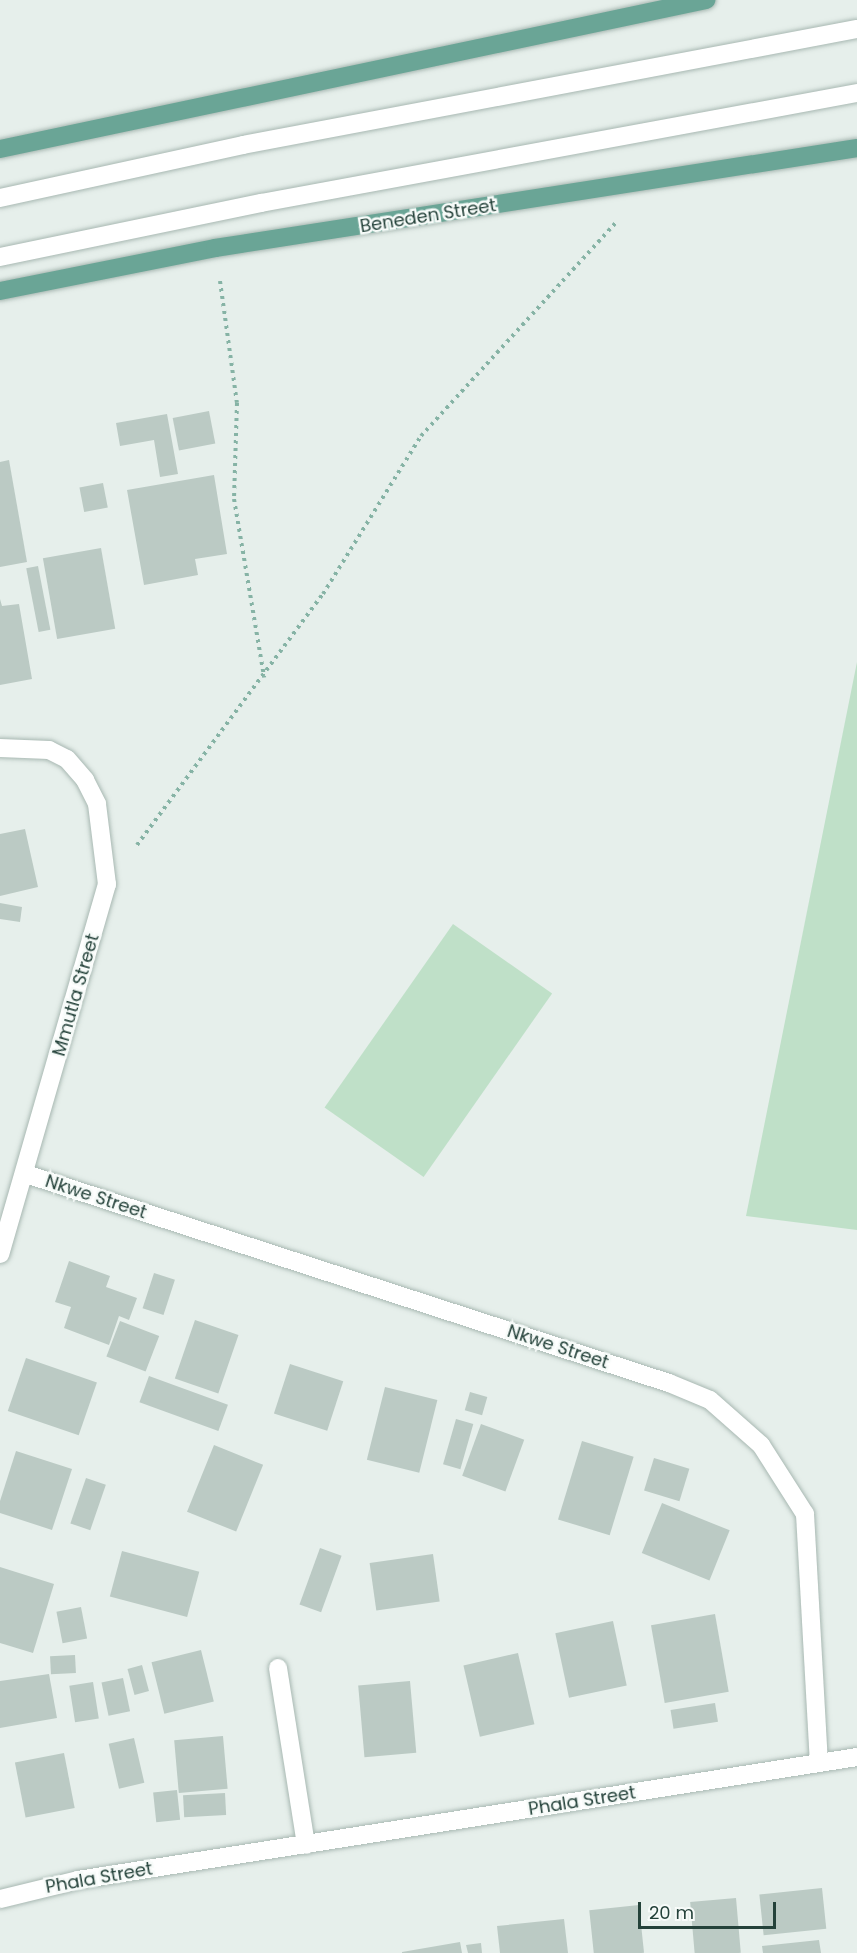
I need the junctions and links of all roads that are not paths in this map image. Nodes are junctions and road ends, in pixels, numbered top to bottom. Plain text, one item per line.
1 (706, 0) edge
2 (857, 29) edge
3 (857, 93) edge
4 (857, 148) edge
5 (0, 149) edge
6 (0, 198) edge
7 (0, 257) edge
8 (0, 291) edge
9 (0, 748) edge
10 (26, 1174) junction
11 (0, 1254) edge
12 (278, 1668) dead end
13 (857, 1757) edge
14 (819, 1763) junction
15 (306, 1845) junction
16 (0, 1899) edge

1 - 5 main road
2 - 6 street
3 - 7 street
4 - 8 main road, Beneden Street
9 - 10 street, Mmutla Street
10 - 11 street, Mmutla Street
10 - 14 street, Nkwe Street
12 - 15 street
13 - 14 street, Phala Street
14 - 15 street, Phala Street
15 - 16 street, Phala Street

